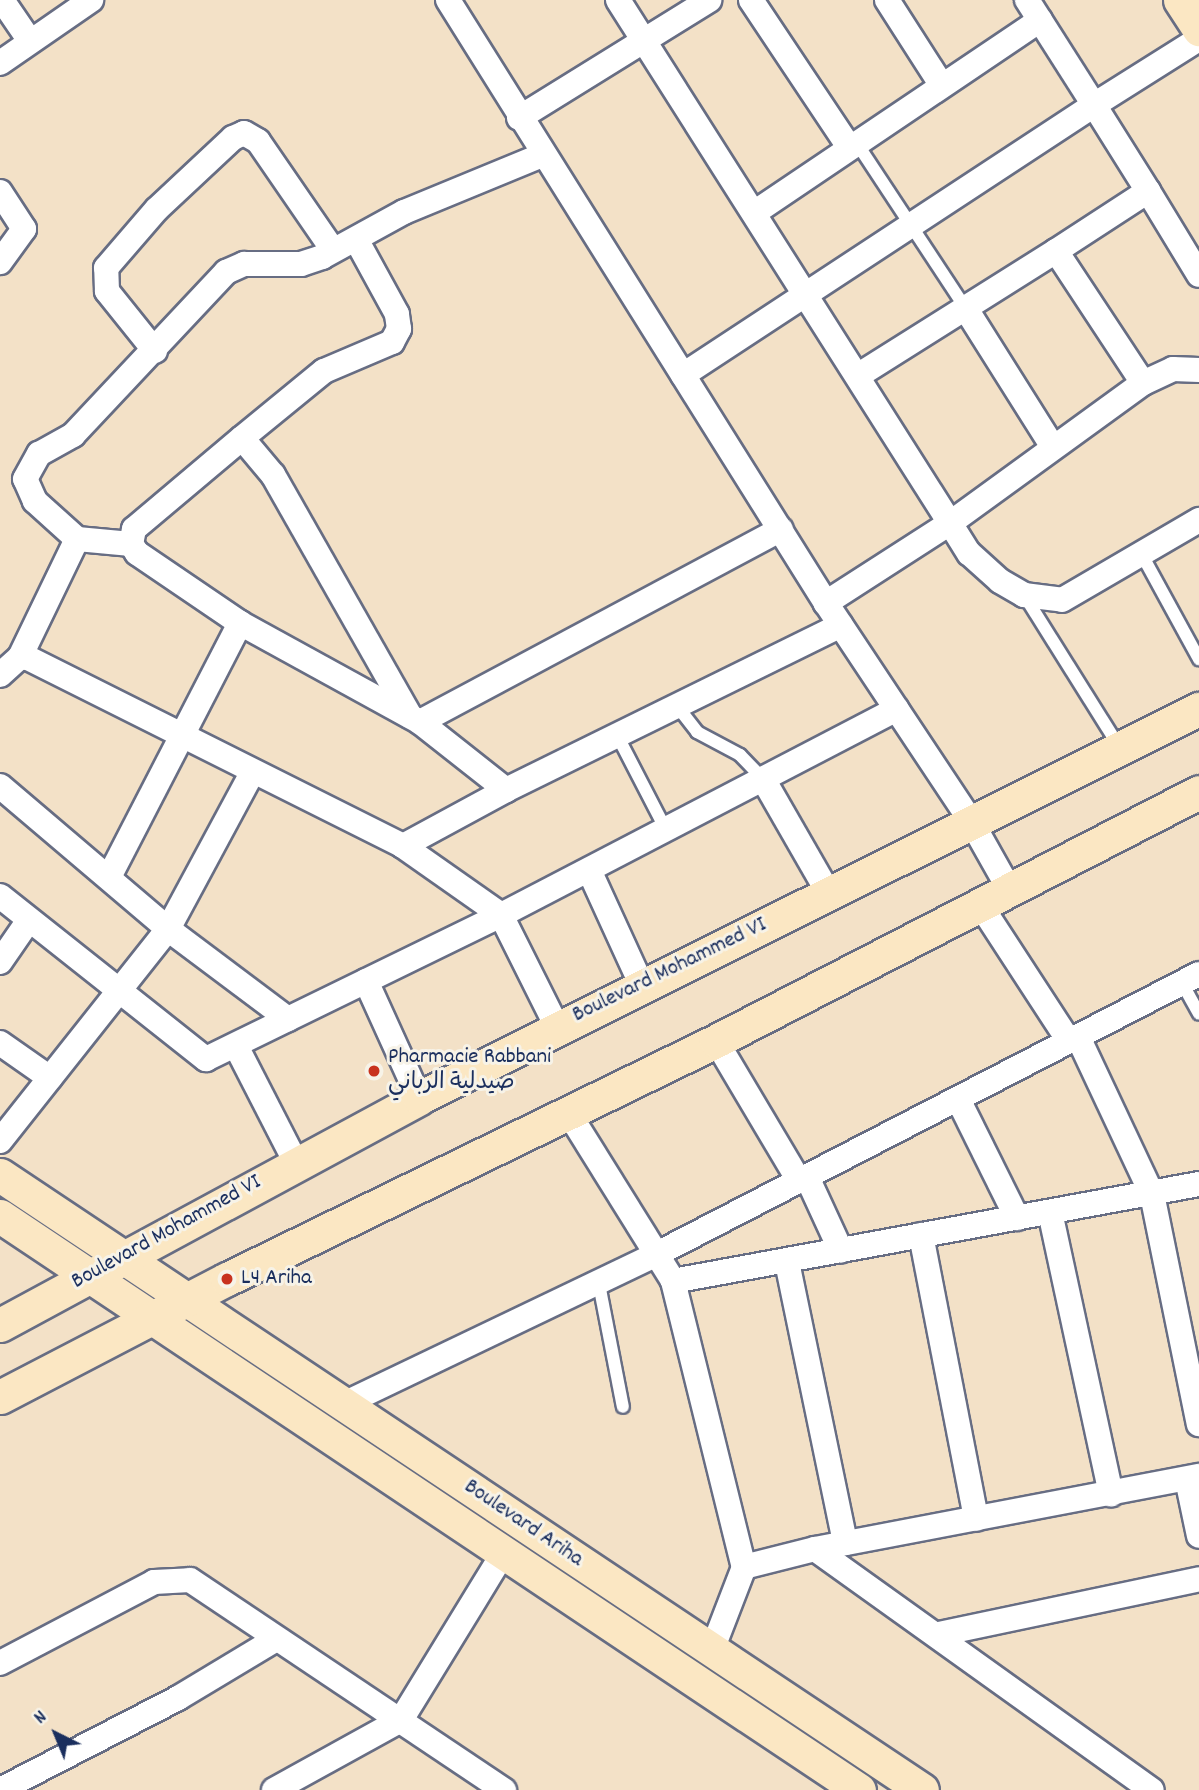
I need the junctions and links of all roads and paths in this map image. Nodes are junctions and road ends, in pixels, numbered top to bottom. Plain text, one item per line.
1 (2, 0) edge
2 (91, 0) edge
3 (448, 0) edge
4 (618, 0) edge
5 (709, 0) edge
6 (751, 0) edge
7 (887, 0) edge
8 (1180, 0) edge
9 (1034, 10) edge
10 (1199, 29) edge
11 (1199, 38) edge
12 (30, 41) junction
13 (644, 41) junction
14 (0, 64) edge
15 (941, 84) junction
16 (1094, 105) junction
17 (519, 118) junction
18 (853, 144) junction
19 (542, 155) junction
20 (1148, 191) junction
21 (0, 192) edge
22 (754, 213) junction
23 (912, 224) junction
24 (356, 239) junction
25 (333, 250) junction
26 (1056, 251) junction
27 (0, 262) edge
28 (1199, 275) edge
29 (805, 294) junction
30 (965, 309) junction
31 (155, 351) junction
32 (1199, 370) edge
33 (683, 375) junction
34 (859, 375) junction
35 (1143, 383) junction
36 (242, 438) junction
37 (1053, 447) junction
38 (1199, 520) edge
39 (950, 523) junction
40 (781, 529) junction
41 (78, 539) junction
42 (131, 544) junction
43 (1142, 555) junction
44 (1024, 595) junction
45 (826, 603) junction
46 (240, 623) junction
47 (841, 625) junction
48 (20, 657) junction
49 (1199, 659) edge
50 (0, 675) edge
51 (677, 706) junction
52 (897, 709) junction
53 (1199, 709) edge
54 (415, 719) junction
55 (617, 735) junction
56 (180, 736) junction
57 (1121, 748) junction
58 (252, 773) junction
59 (763, 779) junction
60 (0, 786) edge
61 (506, 790) junction
62 (1199, 792) edge
63 (972, 823) junction
64 (666, 830) junction
65 (403, 846) junction
66 (589, 870) junction
67 (109, 877) junction
68 (1008, 887) junction
69 (829, 894) junction
70 (0, 896) edge
71 (979, 903) junction
72 (502, 915) junction
73 (29, 920) junction
74 (168, 929) junction
75 (0, 961) edge
76 (1190, 979) edge
77 (366, 981) junction
78 (642, 986) junction
79 (118, 992) junction
80 (1199, 1014) edge
81 (288, 1019) junction
82 (557, 1027) junction
83 (1073, 1039) junction
84 (716, 1041) junction
85 (0, 1043) edge
86 (236, 1046) junction
87 (50, 1078) junction
88 (419, 1098) junction
89 (958, 1099) junction
90 (568, 1112) junction
91 (0, 1141) edge
92 (295, 1161) junction
93 (0, 1175) edge
94 (803, 1179) junction
95 (1199, 1184) edge
96 (1152, 1194) junction
97 (1049, 1212) junction
98 (0, 1216) edge
99 (1017, 1217) junction
100 (921, 1235) junction
101 (841, 1251) junction
102 (655, 1255) junction
103 (125, 1256) junction
104 (787, 1262) junction
105 (92, 1275) junction
106 (673, 1282) junction
107 (598, 1284) junction
108 (188, 1299) junction
109 (154, 1317) junction
110 (0, 1325) edge
111 (0, 1397) edge
112 (344, 1404) junction
113 (624, 1407) dead end
114 (1199, 1424) edge
115 (1193, 1478) edge
116 (1111, 1494) junction
117 (976, 1519) junction
118 (1199, 1536) edge
119 (845, 1543) junction
120 (814, 1549) junction
121 (504, 1552) junction
122 (744, 1567) junction
123 (1199, 1579) edge
124 (939, 1634) junction
125 (276, 1639) junction
126 (712, 1650) junction
127 (0, 1663) edge
128 (401, 1720) junction
129 (0, 1790) edge
130 (274, 1790) edge
131 (504, 1790) edge
132 (859, 1790) edge
133 (922, 1790) edge
134 (1152, 1790) edge

1 - 12 street
2 - 12 street
3 - 17 street
4 - 13 street
5 - 13 street
6 - 18 street
7 - 15 street
8 - 10 main road
9 - 15 street
9 - 16 street
11 - 16 street
12 - 14 street
13 - 17 street
13 - 22 street
15 - 18 street
16 - 20 street
16 - 23 street
17 - 19 street
18 - 22 street
18 - 23 lane
19 - 24 street
19 - 33 street
20 - 26 street
20 - 28 street
21 - 27 street
22 - 29 street
23 - 29 street
23 - 30 lane
24 - 25 street
24 - 36 street
25 - 31 street
25 - 31 street
26 - 30 street
26 - 35 street
29 - 33 street
29 - 34 street
30 - 34 street
30 - 37 street
31 - 41 street
32 - 35 street
33 - 40 street
34 - 39 street
35 - 37 street
36 - 42 street
36 - 54 street
37 - 39 street
38 - 43 street
39 - 44 street
39 - 45 street
40 - 45 street
40 - 54 street
41 - 42 street
41 - 48 street
42 - 46 street
43 - 44 street
43 - 49 lane
44 - 57 lane
45 - 47 street
46 - 54 street
46 - 56 street
47 - 51 street
47 - 52 street
48 - 50 street
48 - 56 street
51 - 55 street
51 - 59 lane
52 - 59 street
52 - 63 street
53 - 57 main road, Boulevard Mohammed VI
54 - 61 street
55 - 61 street
55 - 64 lane
56 - 58 street
56 - 67 street
57 - 63 main road, Boulevard Mohammed VI
58 - 65 street
58 - 74 street
59 - 64 street
59 - 69 street
60 - 67 street
61 - 65 street
62 - 68 main road
63 - 68 street
63 - 69 main road, Boulevard Mohammed VI
64 - 66 street
65 - 72 street
66 - 72 street
66 - 78 street
67 - 74 street
68 - 71 main road
69 - 78 main road, Boulevard Mohammed VI
70 - 73 street
71 - 83 street
71 - 84 main road
72 - 77 street
72 - 82 street
73 - 75 street
73 - 79 street
74 - 79 street
74 - 81 street
76 - 80 lane
76 - 83 street
77 - 81 street
77 - 88 street
78 - 82 main road, Boulevard Mohammed VI
79 - 86 street
79 - 87 street
81 - 86 street
82 - 88 main road, Boulevard Mohammed VI
83 - 89 street
83 - 96 street
84 - 90 main road
84 - 94 street
85 - 87 street
86 - 92 street
87 - 91 street
88 - 92 main road, Boulevard Mohammed VI
89 - 94 street
89 - 99 street
90 - 102 street
90 - 108 main road
92 - 103 main road, Boulevard Mohammed VI
93 - 103 main road, Boulevard Ariha
94 - 101 street
94 - 102 street
95 - 96 street
96 - 97 street
96 - 114 street
97 - 99 street
97 - 116 street
98 - 105 main road, Boulevard Ariha
99 - 100 street
100 - 101 street
100 - 117 street
101 - 104 street
102 - 106 street
102 - 107 street
103 - 105 main road, Boulevard Mohammed VI
103 - 108 main road, Boulevard Ariha
104 - 106 street
104 - 119 street
105 - 109 main road, Boulevard Ariha
105 - 110 main road, Boulevard Mohammed VI
106 - 122 street
107 - 112 street
107 - 113 lane
108 - 109 main road
108 - 112 main road, Boulevard Ariha
109 - 111 main road
109 - 121 main road, Boulevard Ariha
112 - 126 main road, Boulevard Ariha
115 - 116 street
115 - 118 street
116 - 117 street
117 - 119 street
119 - 120 street
120 - 122 street
120 - 124 street
121 - 128 street
121 - 132 main road, Boulevard Ariha
122 - 126 street
123 - 124 street
124 - 134 street
125 - 127 street
125 - 128 street
125 - 129 street
126 - 133 main road, Boulevard Ariha
128 - 130 street
128 - 131 street

